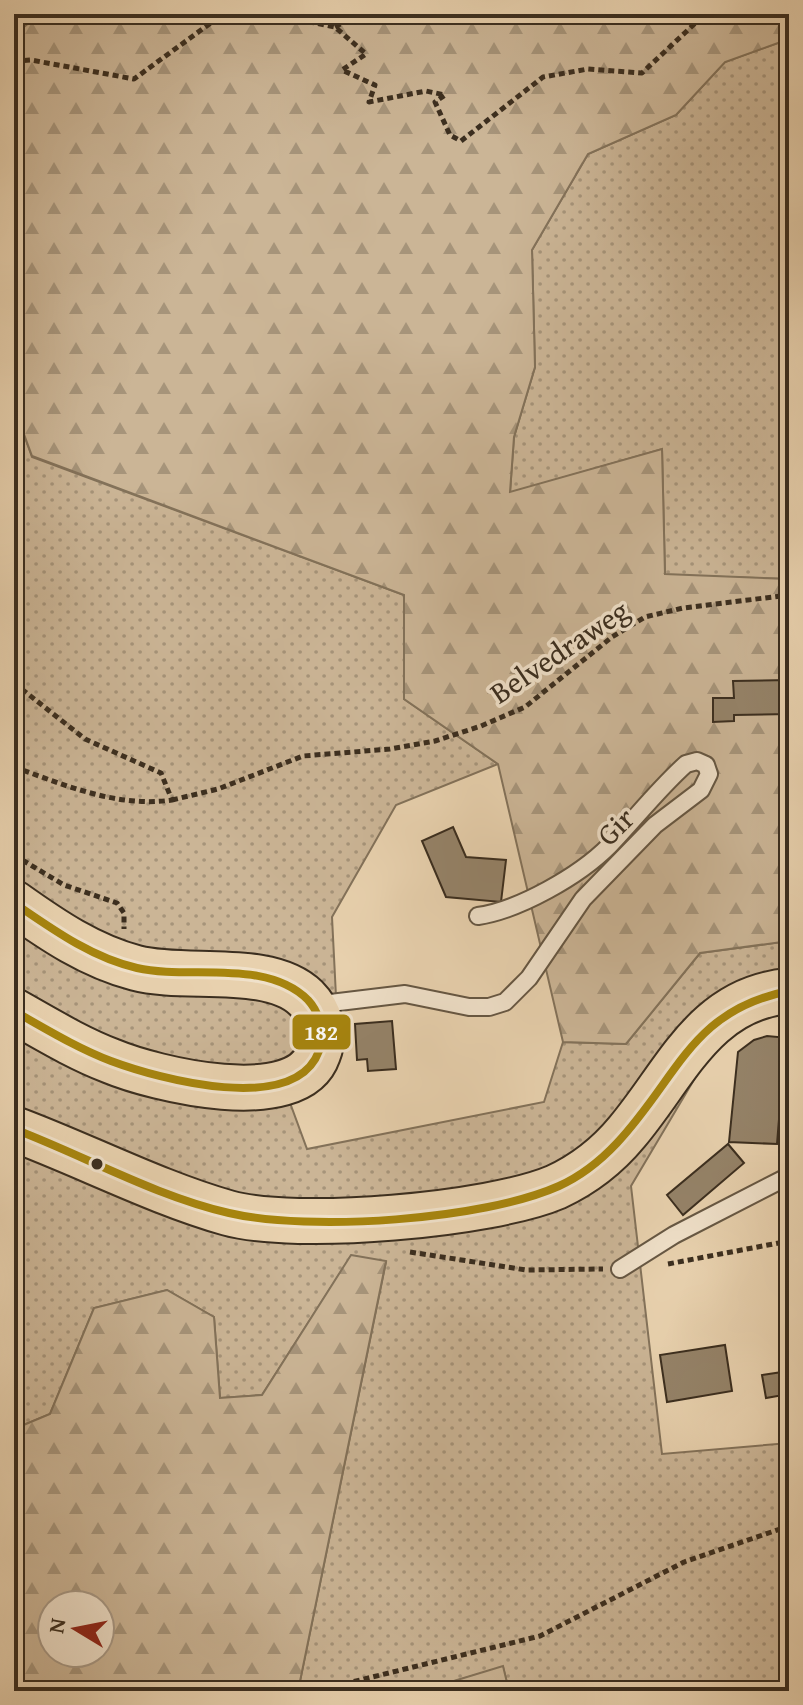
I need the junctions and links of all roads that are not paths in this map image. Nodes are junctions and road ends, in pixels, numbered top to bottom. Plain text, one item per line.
1 (14, 903) edge
2 (478, 916) dead end
3 (789, 991) edge
4 (312, 1005) junction
5 (14, 1011) edge
6 (14, 1129) edge
7 (789, 1176) edge
8 (620, 1269) road end

1 - 4 main road
2 - 4 lane, Gir
3 - 6 main road
4 - 5 main road
7 - 8 lane

